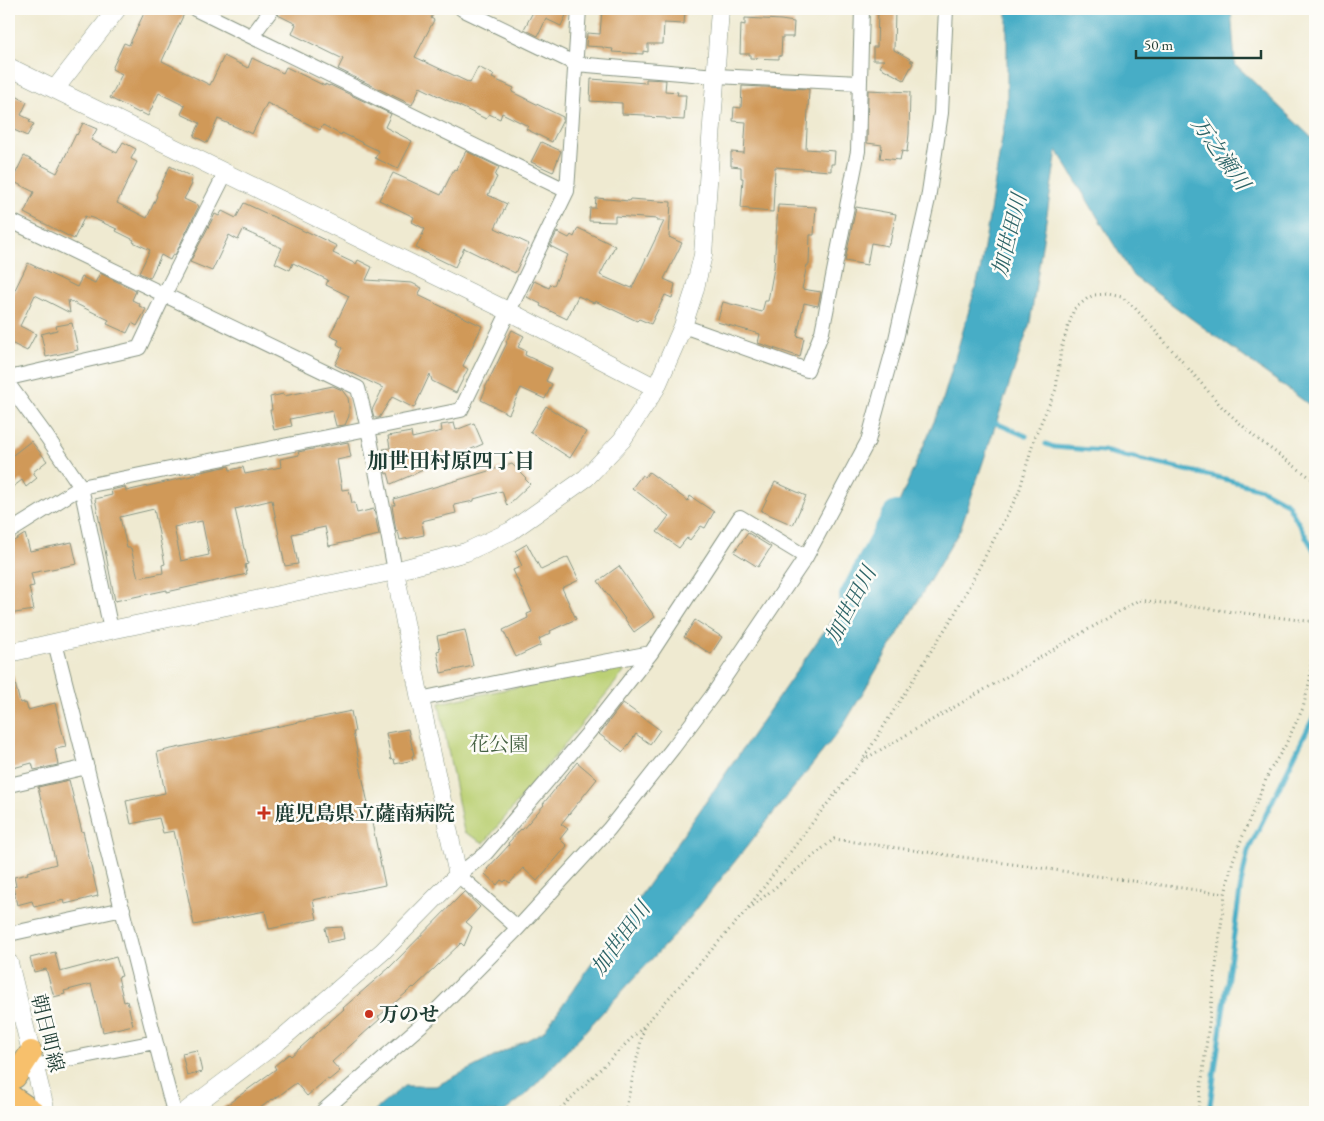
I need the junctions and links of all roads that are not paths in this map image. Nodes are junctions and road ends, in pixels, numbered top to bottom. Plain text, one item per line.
1 (117, 9) edge
2 (195, 9) edge
3 (272, 9) edge
4 (462, 9) edge
5 (579, 9) edge
6 (720, 9) edge
7 (862, 9) edge
8 (946, 9) edge
9 (252, 36) junction
10 (576, 64) junction
11 (9, 67) edge
12 (716, 76) junction
13 (859, 83) junction
14 (55, 89) junction
15 (225, 174) junction
16 (567, 191) junction
17 (9, 220) edge
18 (164, 295) junction
19 (508, 311) junction
20 (683, 326) junction
21 (9, 378) edge
22 (9, 385) edge
23 (656, 388) junction
24 (368, 428) junction
25 (81, 487) junction
26 (9, 532) edge
27 (806, 557) junction
28 (395, 571) junction
29 (111, 630) junction
30 (55, 643) junction
31 (9, 653) edge
32 (651, 654) junction
33 (420, 699) junction
34 (88, 767) junction
35 (9, 785) edge
36 (458, 875) junction
37 (123, 909) junction
38 (518, 928) junction
39 (9, 934) edge
40 (9, 963) edge
41 (155, 1042) junction
42 (33, 1059) junction
43 (9, 1080) edge
44 (9, 1095) edge
45 (34, 1112) edge
46 (46, 1112) edge
47 (174, 1112) edge
48 (185, 1112) edge
49 (322, 1112) edge

1 - 14 street
2 - 9 street
3 - 9 street
4 - 10 street
5 - 10 street
6 - 12 street
7 - 13 street
8 - 27 street
9 - 16 street
10 - 12 street
10 - 16 street
11 - 14 street
12 - 13 street
12 - 20 street
13 - 20 street
14 - 15 street
15 - 18 street
15 - 19 street
16 - 19 street
17 - 18 street
18 - 21 street
18 - 24 street
19 - 23 street
19 - 24 street
20 - 23 street
22 - 25 street
23 - 28 street
24 - 25 street
24 - 28 street
25 - 26 street
25 - 29 street
27 - 32 street
27 - 38 street
28 - 29 street
28 - 33 street
29 - 30 street
30 - 31 street
30 - 34 street
32 - 33 street
32 - 36 street
33 - 36 street
34 - 35 street
34 - 37 street
36 - 38 street
36 - 48 street
37 - 39 street
37 - 41 street
38 - 49 street
40 - 42 street, 朝日町線
41 - 42 street
41 - 47 street
42 - 43 main road
42 - 46 street, 朝日町線
44 - 45 main road

